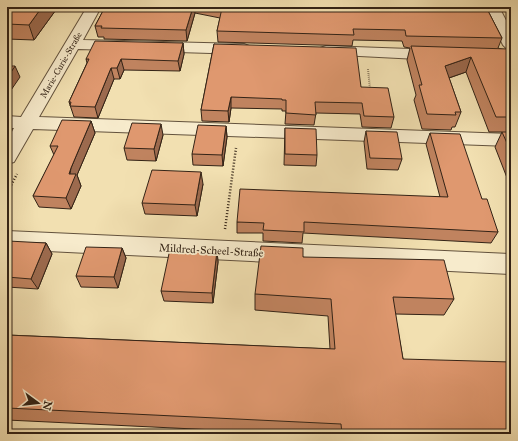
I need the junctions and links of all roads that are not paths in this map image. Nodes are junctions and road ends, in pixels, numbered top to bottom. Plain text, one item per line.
1 (94, 7) edge
2 (492, 7) edge
3 (73, 44) junction
4 (260, 50) edge
5 (313, 51) edge
6 (508, 53) edge
7 (450, 55) edge
8 (7, 122) edge
9 (27, 123) junction
10 (511, 140) edge
11 (7, 157) edge
12 (7, 240) edge
13 (511, 264) edge

1 - 3 street, Marie-Curie-Straße
2 - 6 street
3 - 4 street
3 - 9 street, Marie-Curie-Straße
5 - 7 street
8 - 9 street
9 - 10 street
9 - 11 street, Marie-Curie-Straße
12 - 13 street, Mildred-Scheel-Straße

